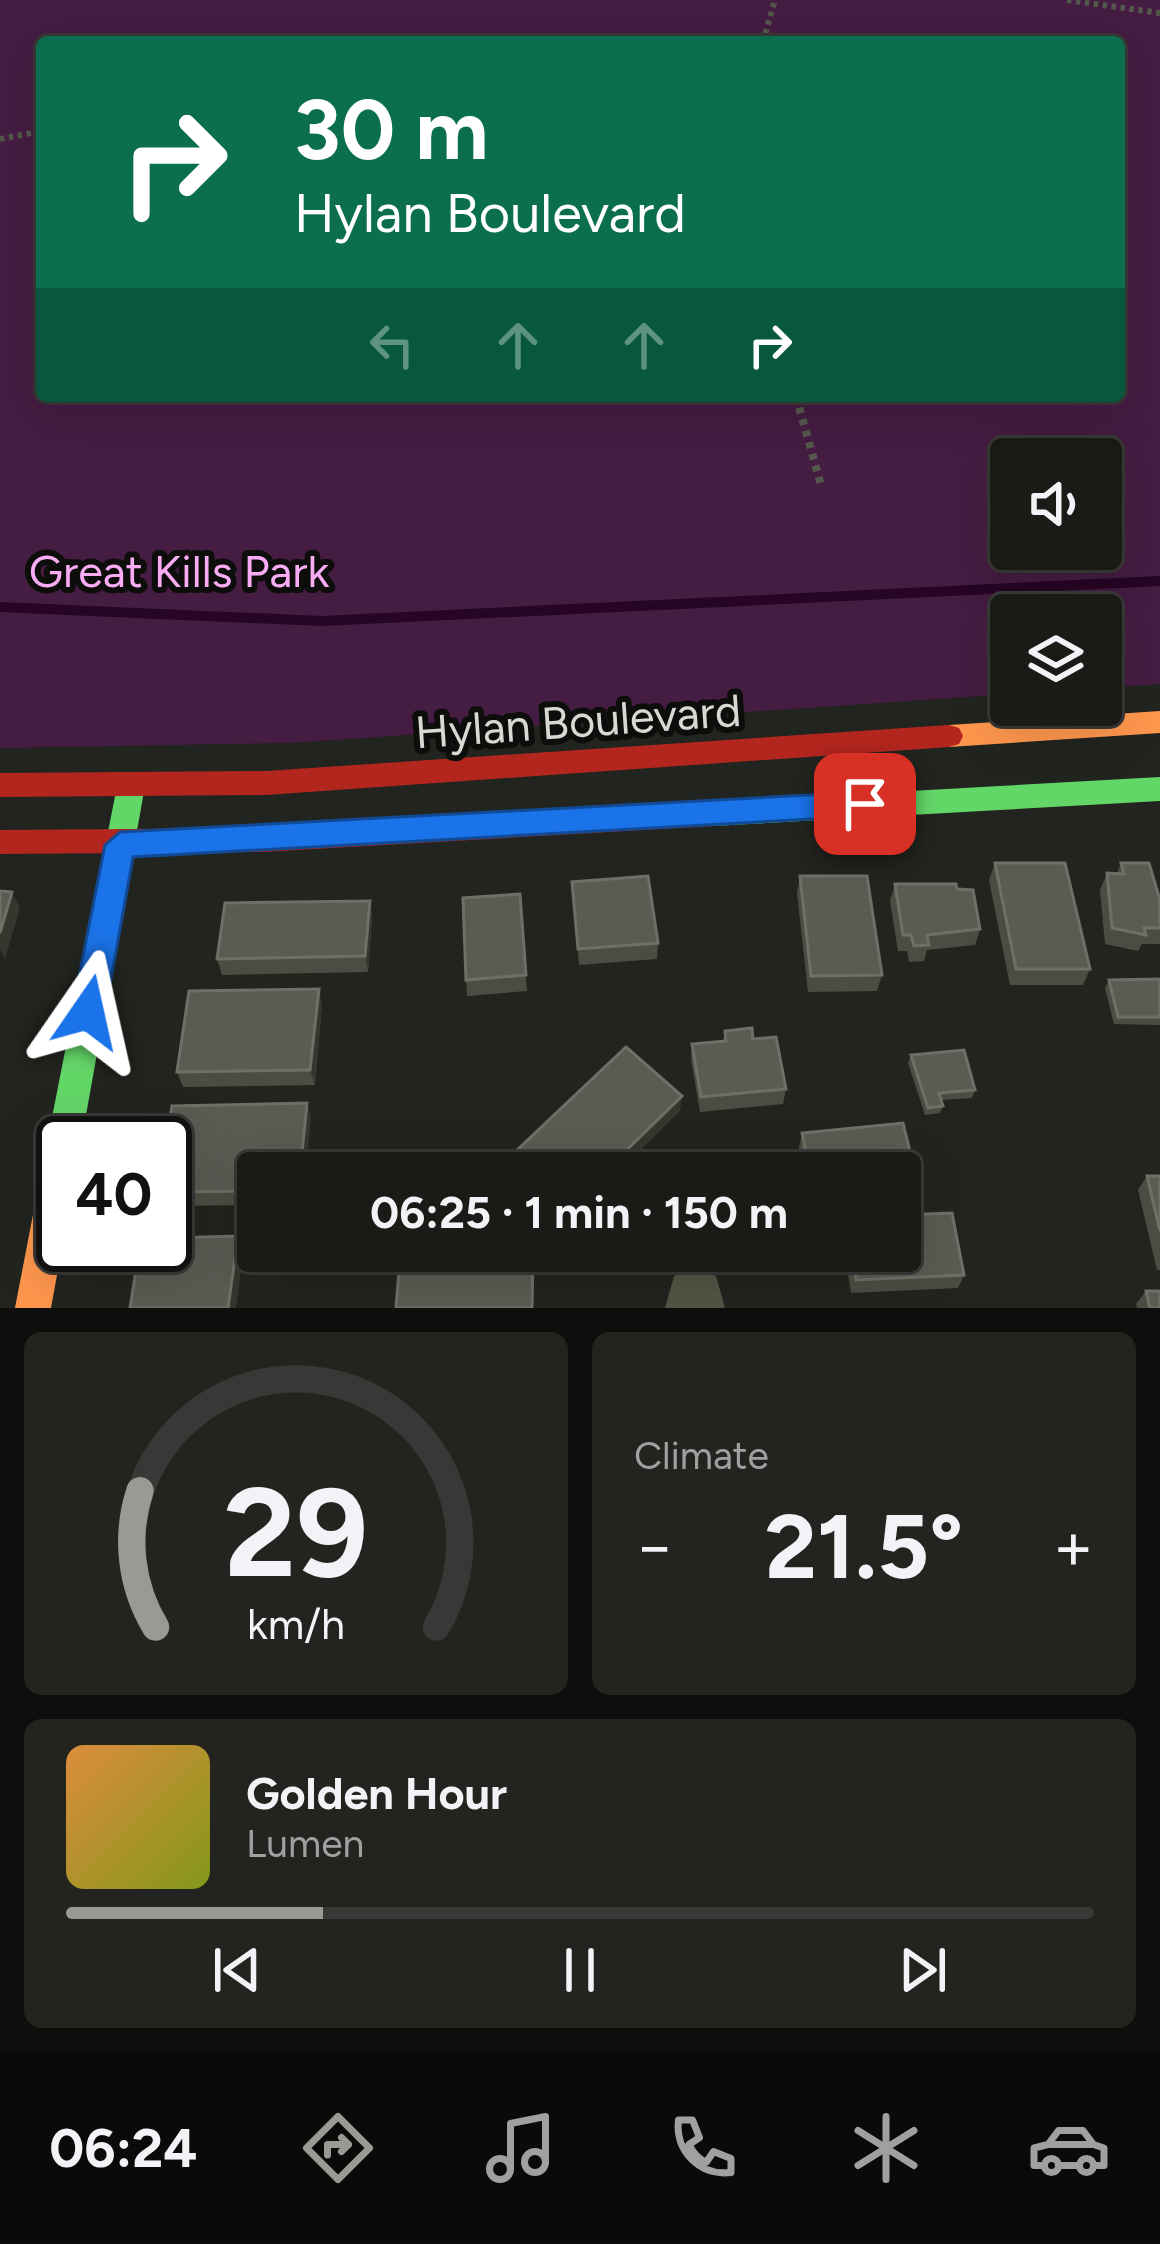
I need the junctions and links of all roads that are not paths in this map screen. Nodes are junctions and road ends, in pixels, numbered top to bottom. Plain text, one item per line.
1 (1160, 722) edge
2 (0, 785) edge
3 (131, 786) junction
4 (1160, 789) edge
5 (0, 842) edge
6 (120, 845) junction
7 (69, 1116) edge
8 (40, 1272) edge
9 (33, 1308) edge

1 - 3 main road, Hylan Boulevard
2 - 3 main road, Hylan Boulevard
3 - 6 main road
4 - 6 main road
5 - 6 main road
6 - 7 main road
8 - 9 main road

